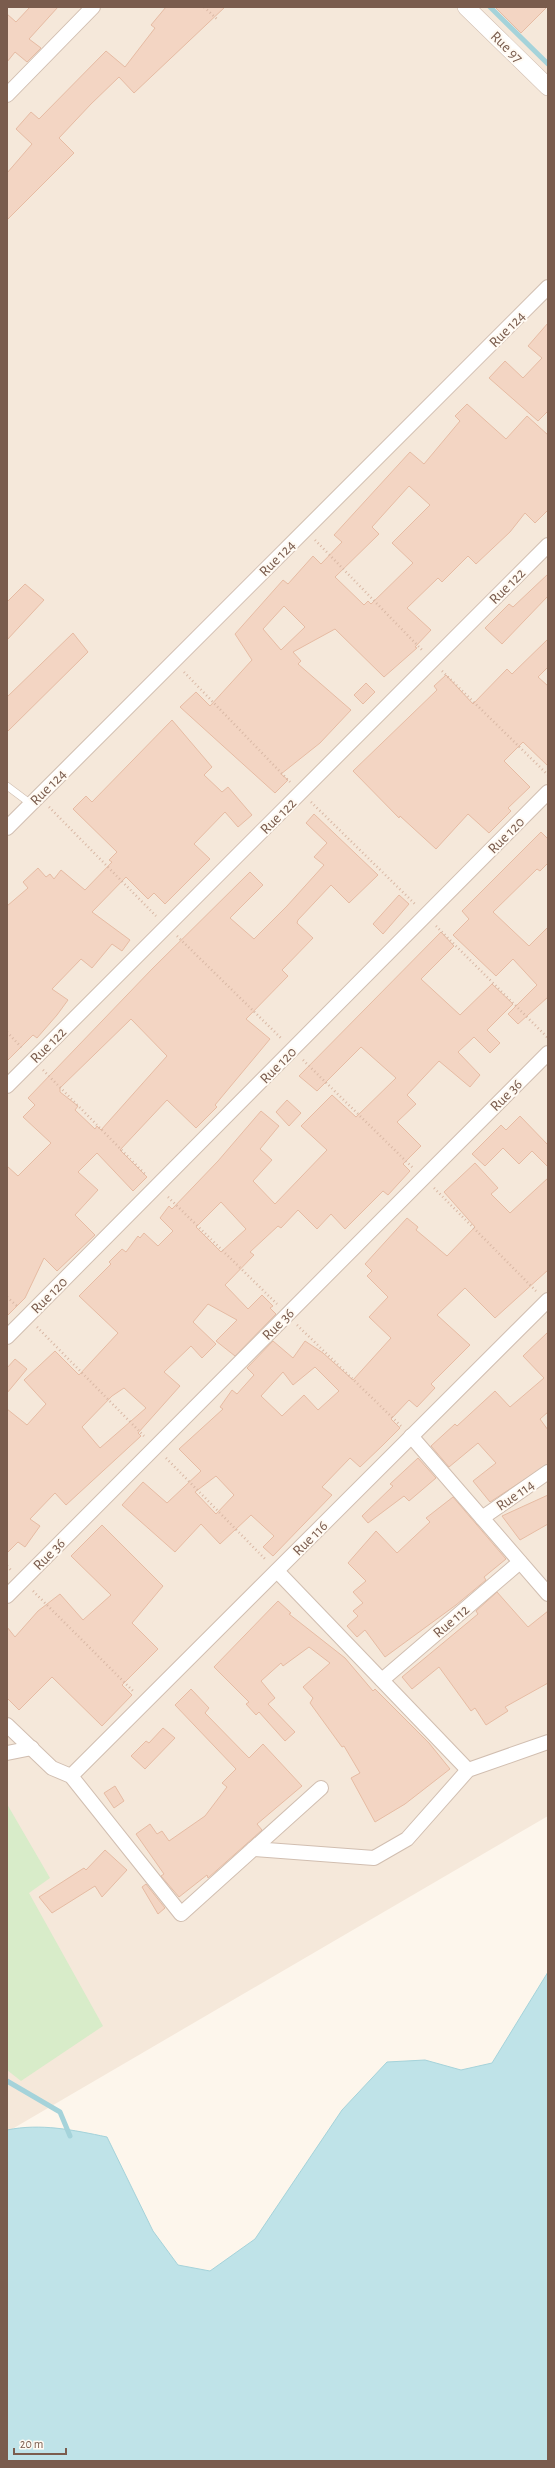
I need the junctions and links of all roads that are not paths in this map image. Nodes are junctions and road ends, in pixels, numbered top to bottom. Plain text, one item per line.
1 (93, 7) edge
2 (466, 7) edge
3 (548, 87) edge
4 (7, 95) edge
5 (548, 288) edge
6 (548, 545) edge
7 (7, 786) edge
8 (548, 792) edge
9 (32, 804) junction
10 (7, 828) edge
11 (548, 1053) edge
12 (7, 1086) edge
13 (548, 1301) edge
14 (7, 1337) edge
15 (412, 1436) junction
16 (548, 1472) edge
17 (482, 1518) junction
18 (520, 1562) junction
19 (277, 1571) junction
20 (548, 1594) edge
21 (7, 1596) edge
22 (382, 1680) junction
23 (7, 1725) edge
24 (548, 1742) edge
25 (32, 1748) junction
26 (7, 1753) edge
27 (468, 1770) junction
28 (71, 1776) junction
29 (321, 1788) dead end
30 (253, 1849) junction

1 - 4 street
2 - 3 street, Rue 97
5 - 9 street, Rue 124
6 - 12 street, Rue 122
7 - 9 lane
8 - 14 street, Rue 120
9 - 10 street, Rue 124
11 - 21 street, Rue 36
13 - 15 street, Rue 116
15 - 17 street
15 - 19 street, Rue 116
16 - 17 street, Rue 114
17 - 18 street
18 - 20 street
18 - 22 street, Rue 112
19 - 22 street
19 - 28 street, Rue 116
22 - 27 street
23 - 25 street
24 - 27 street
25 - 26 street
25 - 28 street
27 - 30 street
28 - 30 street
29 - 30 street

